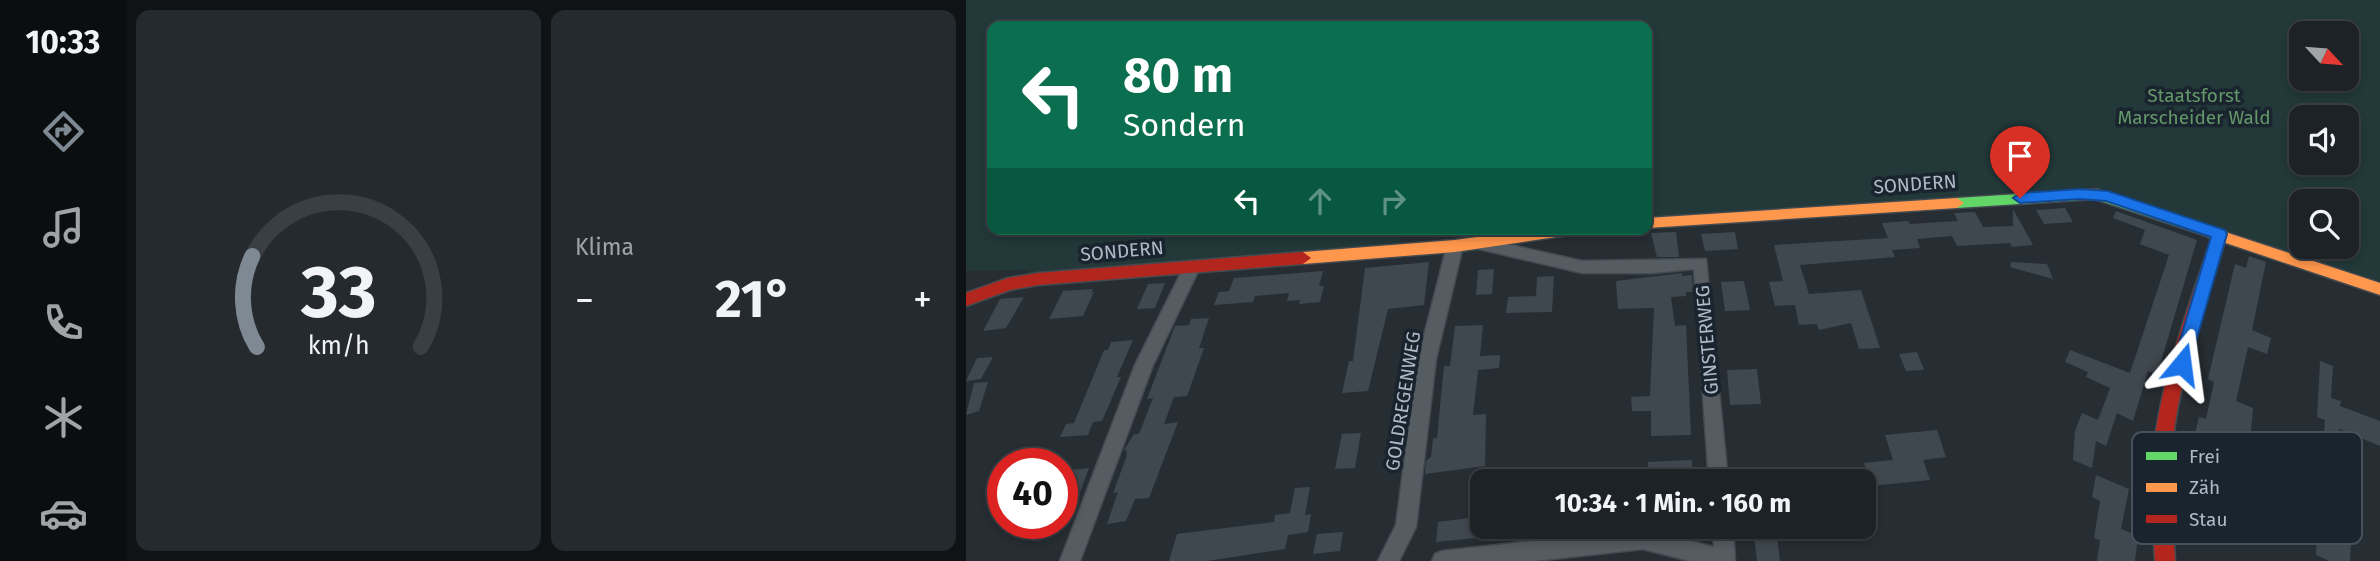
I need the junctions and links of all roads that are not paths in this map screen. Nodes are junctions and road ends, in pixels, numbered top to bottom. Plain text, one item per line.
1 (1652, 223) edge
2 (2220, 234) junction
3 (1531, 235) edge
4 (1463, 244) junction
5 (1192, 267) junction
6 (2380, 289) edge
7 (966, 300) edge
8 (2167, 432) edge
9 (1718, 469) edge
10 (1724, 539) edge
11 (1070, 561) edge
12 (1388, 561) edge
13 (1442, 561) edge
14 (1725, 561) edge

1 - 2 street, SONDERN
2 - 6 street, SONDERN
2 - 8 street
3 - 4 street, SONDERN
4 - 5 street, SONDERN
4 - 9 street, GINSTERWEG
4 - 12 street, GOLDREGENWEG
5 - 7 street, SONDERN
5 - 11 street
10 - 14 street
13 - 14 street

